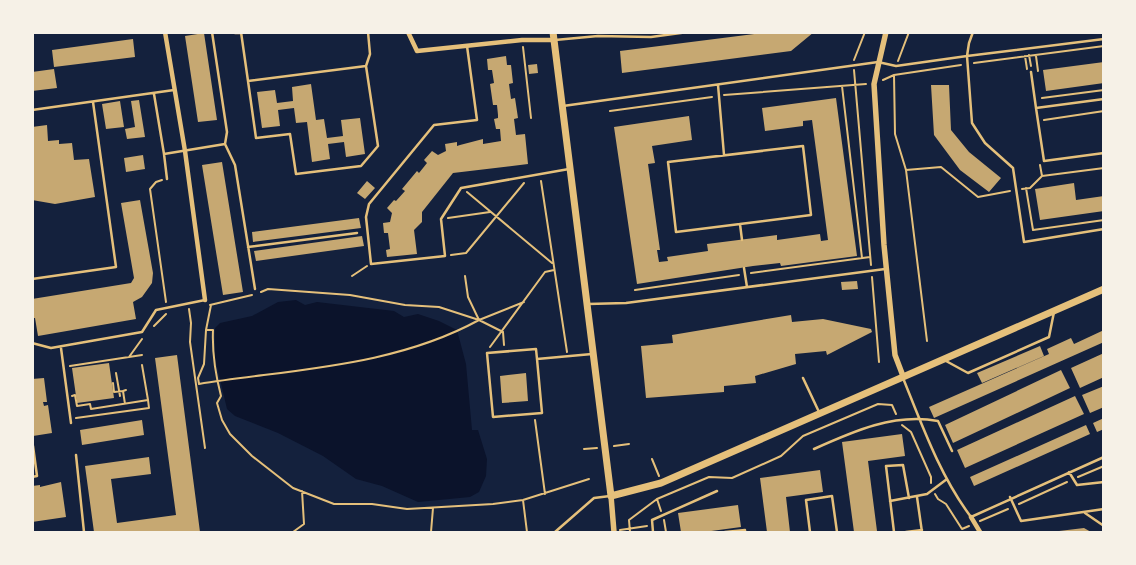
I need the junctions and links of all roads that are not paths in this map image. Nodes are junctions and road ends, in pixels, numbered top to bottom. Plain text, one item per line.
1 (165, 32) edge
2 (212, 32) edge
3 (235, 32) edge
4 (240, 32) edge
5 (368, 32) edge
6 (408, 32) edge
7 (650, 32) edge
8 (688, 32) edge
9 (886, 32) edge
10 (974, 32) edge
11 (554, 36) edge
12 (651, 37) junction
13 (1104, 39) edge
14 (467, 46) junction
15 (968, 56) junction
16 (878, 62) junction
17 (366, 66) junction
18 (1032, 72) road end
19 (248, 81) junction
20 (718, 84) junction
21 (174, 90) junction
22 (154, 94) junction
23 (1104, 98) edge
24 (93, 102) junction
25 (563, 106) junction
26 (1036, 108) junction
27 (32, 110) edge
28 (225, 144) junction
29 (185, 151) junction
30 (1104, 153) edge
31 (164, 154) junction
32 (724, 155) junction
33 (571, 168) junction
34 (167, 179) road end
35 (740, 224) junction
36 (1104, 229) edge
37 (356, 233) dead end
38 (742, 240) dead end
39 (248, 247) junction
40 (744, 268) dead end
41 (886, 269) junction
42 (32, 279) edge
43 (747, 287) junction
44 (254, 289) dead end
45 (1104, 289) edge
46 (205, 300) joint
47 (587, 304) junction
48 (1054, 310) junction
49 (32, 343) edge
50 (61, 347) junction
51 (594, 354) junction
52 (537, 359) junction
53 (942, 359) junction
54 (903, 376) junction
55 (803, 378) dead end
56 (819, 413) junction
57 (919, 418) junction
58 (71, 423) dead end
59 (33, 446) edge
60 (814, 449) dead end
61 (952, 451) dead end
62 (76, 455) dead end
63 (1104, 457) edge
64 (1069, 472) junction
65 (32, 477) edge
66 (947, 479) junction
67 (1104, 482) edge
68 (717, 491) dead end
69 (611, 496) junction
70 (918, 497) junction
71 (1010, 497) junction
72 (908, 498) junction
73 (890, 501) junction
74 (1104, 509) edge
75 (1084, 512) junction
76 (970, 517) junction
77 (1104, 526) edge
78 (922, 531) edge
79 (84, 532) edge
80 (555, 532) edge
81 (614, 532) edge
82 (653, 532) edge
83 (725, 532) edge
84 (745, 532) edge
85 (810, 532) edge
86 (837, 532) edge
87 (894, 532) edge
88 (906, 532) edge
89 (980, 532) edge

1 - 21 street
2 - 28 lane
3 - 4 street
4 - 19 lane
5 - 17 lane
6 - 14 street
7 - 12 lane
8 - 12 lane
9 - 16 street
10 - 15 lane
11 - 12 lane
11 - 14 street
11 - 25 main road
13 - 15 lane
14 - 33 lane
15 - 16 lane
15 - 36 lane
16 - 20 lane
16 - 41 street
17 - 19 lane
17 - 19 lane
18 - 26 lane
20 - 25 lane
20 - 32 lane
21 - 22 lane
21 - 29 street
22 - 24 lane
22 - 31 lane
23 - 26 lane
24 - 27 lane
24 - 42 lane
25 - 33 main road
26 - 30 lane
28 - 29 lane
28 - 39 lane
29 - 31 lane
29 - 46 street
31 - 34 lane
32 - 35 lane
32 - 35 lane
33 - 47 main road
35 - 38 lane
37 - 39 lane
39 - 44 lane
40 - 43 lane
41 - 43 lane
41 - 54 street
43 - 47 lane
45 - 48 main road
46 - 50 lane
47 - 51 main road
48 - 53 main road
48 - 53 lane
49 - 50 lane
50 - 58 lane
51 - 52 lane
51 - 69 main road
52 - 52 lane
53 - 54 main road
54 - 56 main road
54 - 57 lane
55 - 56 lane
56 - 69 main road
57 - 60 lane
57 - 61 lane
57 - 66 lane
59 - 65 lane
62 - 79 lane
63 - 64 lane
64 - 67 lane
64 - 71 lane
66 - 70 lane
66 - 76 lane
68 - 82 lane
69 - 80 lane
69 - 81 street
70 - 72 lane
70 - 78 lane
71 - 75 lane
71 - 76 lane
72 - 73 lane
72 - 73 lane
73 - 87 lane
74 - 75 lane
75 - 77 lane
76 - 89 street
78 - 88 lane
83 - 84 lane
85 - 86 lane

